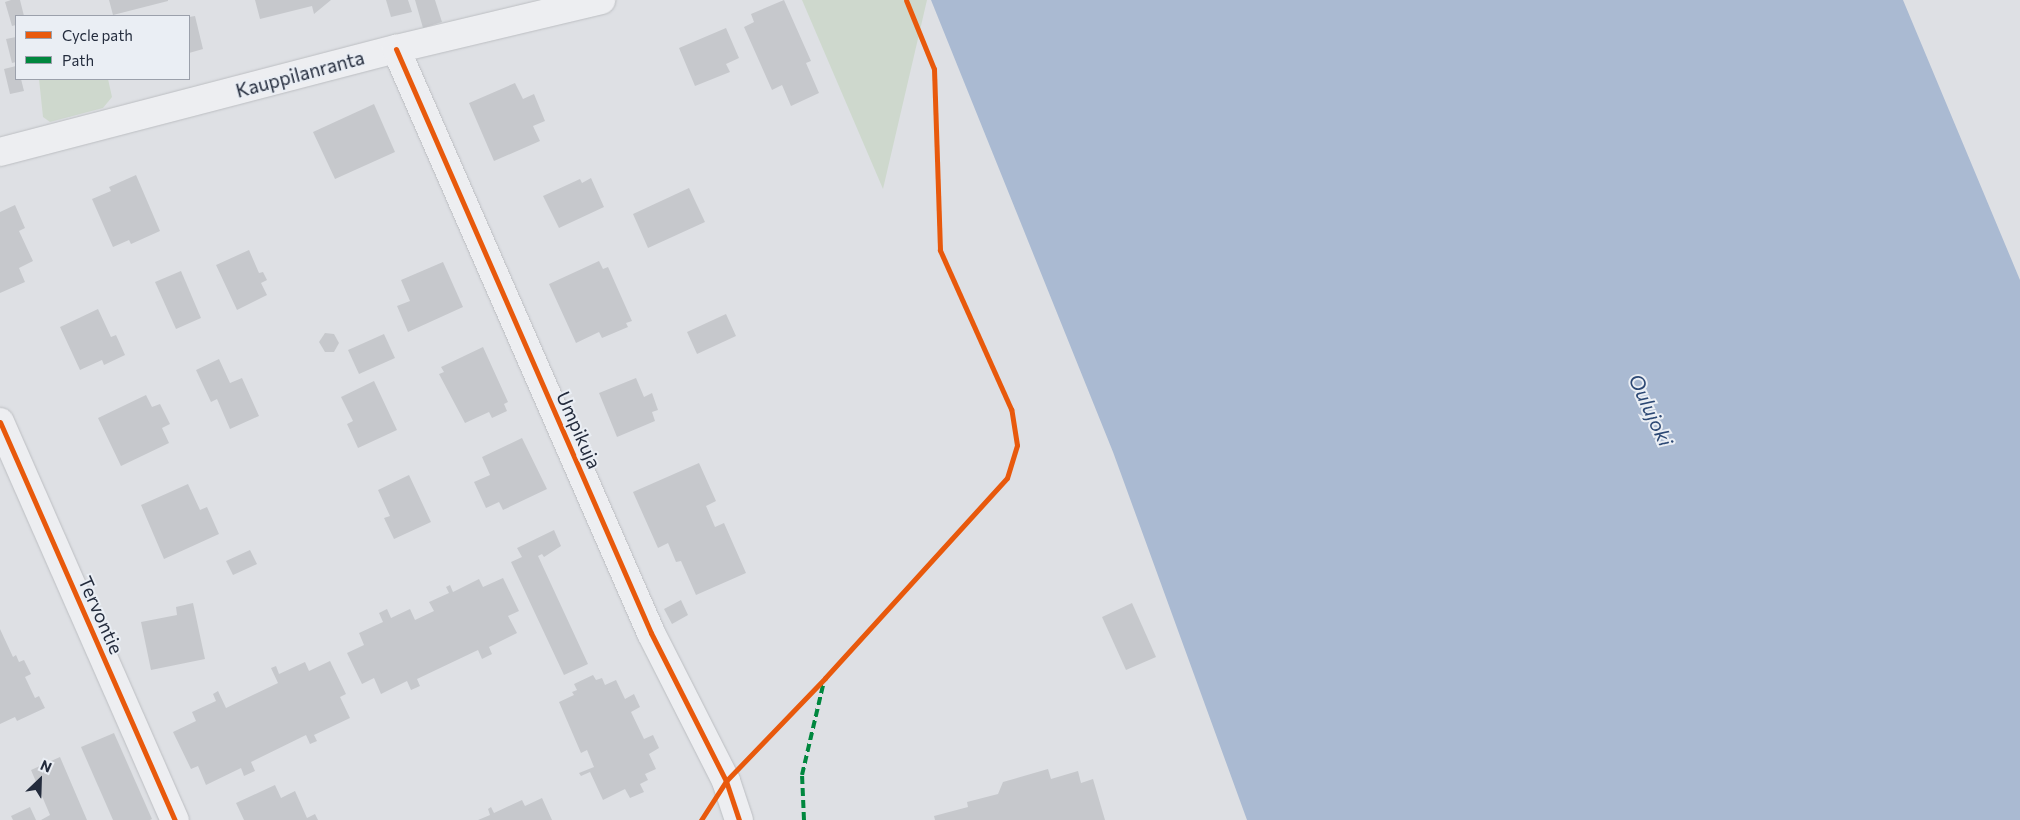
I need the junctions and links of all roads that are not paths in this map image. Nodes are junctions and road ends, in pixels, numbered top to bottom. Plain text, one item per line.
1 (600, 0) edge
2 (396, 49) junction
3 (0, 152) edge
4 (0, 422) edge
5 (175, 820) edge
6 (739, 820) edge

1 - 2 street, Kauppilanranta
2 - 3 street, Kauppilanranta
2 - 6 street, Umpikuja
4 - 5 street, Tervontie

